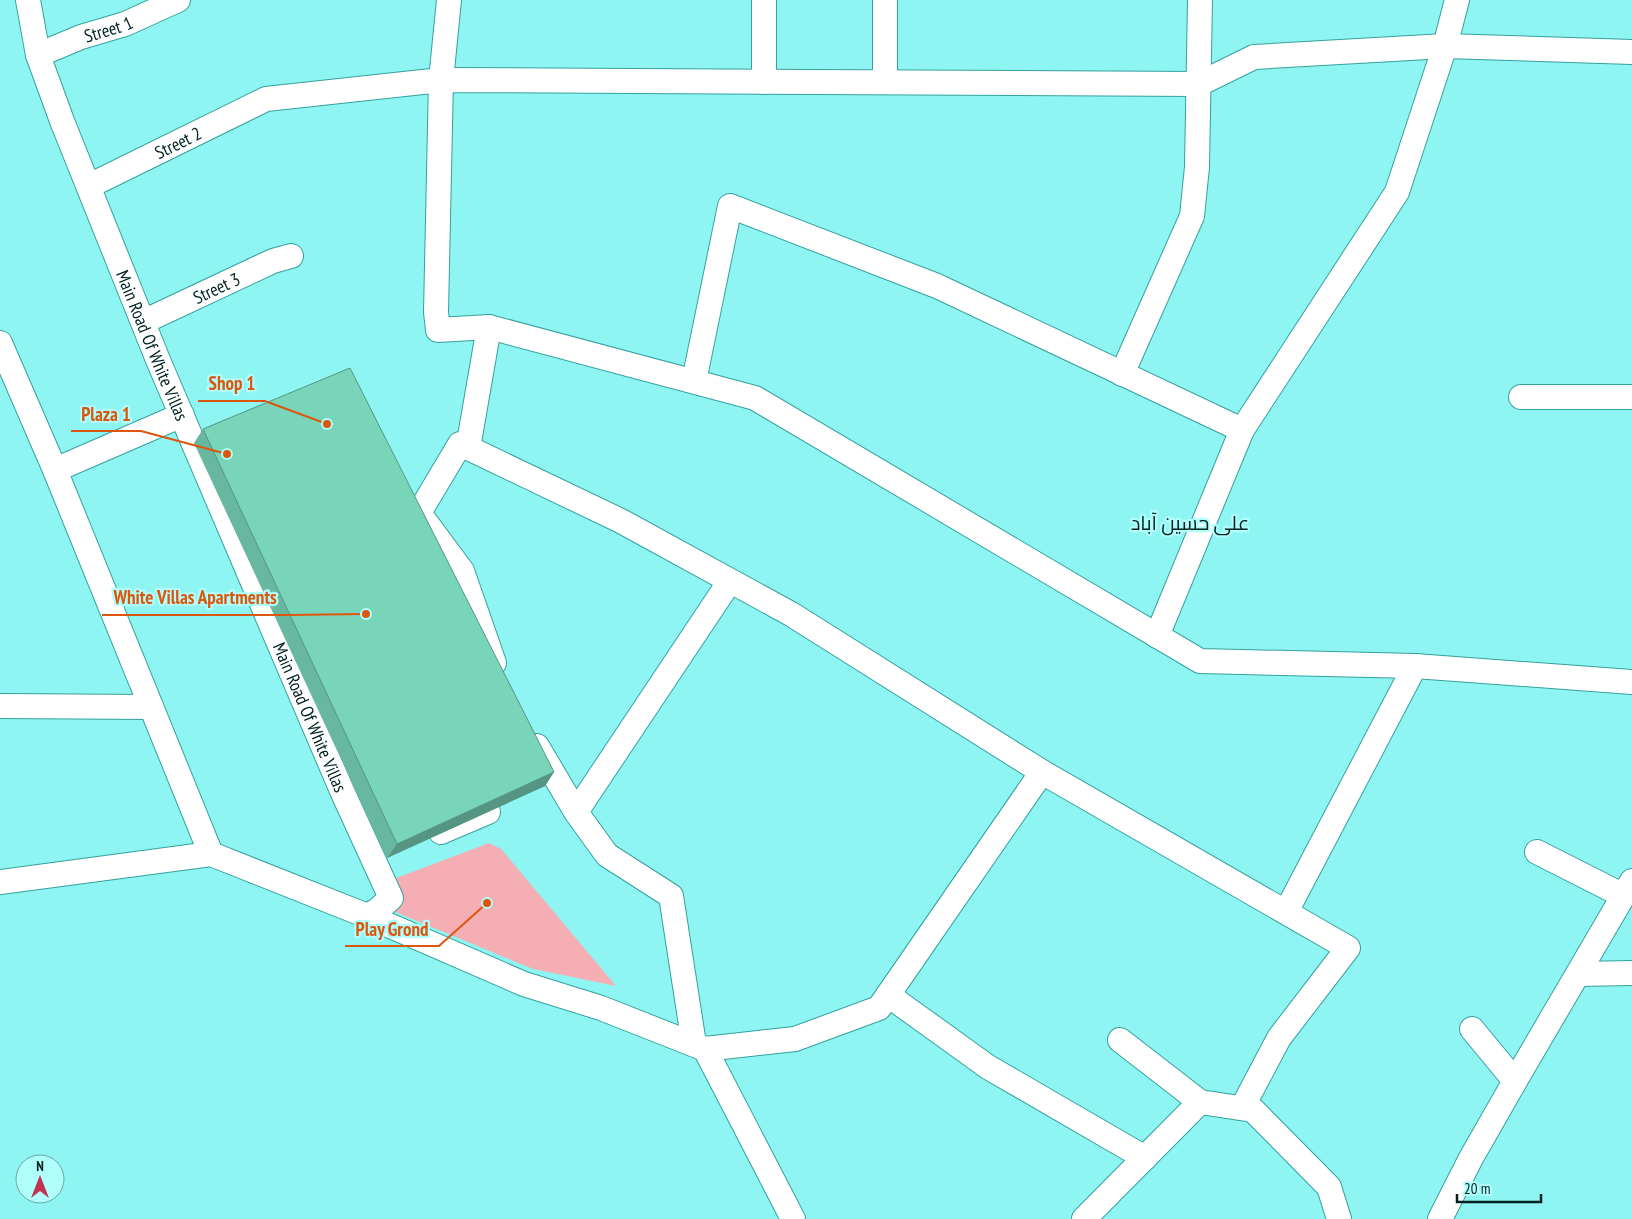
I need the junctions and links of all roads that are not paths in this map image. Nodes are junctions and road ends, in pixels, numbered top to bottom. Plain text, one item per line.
1 (28, 0) edge
2 (178, 0) edge
3 (449, 0) edge
4 (764, 0) edge
5 (885, 0) edge
6 (1200, 0) edge
7 (1457, 0) edge
8 (1445, 46) junction
9 (1632, 52) edge
10 (38, 54) junction
11 (441, 80) junction
12 (764, 82) junction
13 (885, 82) junction
14 (1199, 84) junction
15 (89, 186) junction
16 (291, 256) dead end
17 (143, 322) junction
18 (489, 328) junction
19 (0, 342) edge
20 (1122, 374) junction
21 (694, 382) junction
22 (1521, 397) dead end
23 (1632, 398) edge
24 (182, 415) junction
25 (1242, 430) junction
26 (468, 448) junction
27 (55, 470) junction
28 (730, 581) junction
29 (1157, 636) junction
30 (1415, 666) junction
31 (500, 679) edge
32 (1632, 682) edge
33 (0, 706) edge
34 (151, 708) junction
35 (527, 730) edge
36 (463, 758) edge
37 (1042, 772) junction
38 (576, 812) junction
39 (418, 842) edge
40 (1537, 852) dead end
41 (211, 854) junction
42 (0, 882) edge
43 (1628, 889) edge
44 (1286, 912) junction
45 (372, 914) junction
46 (1578, 974) junction
47 (1632, 974) edge
48 (888, 995) junction
49 (1472, 1029) dead end
50 (1120, 1040) dead end
51 (699, 1046) junction
52 (1515, 1081) junction
53 (1200, 1102) junction
54 (1242, 1108) junction
55 (1144, 1158) junction
56 (793, 1219) edge
57 (1084, 1219) edge
58 (1339, 1219) edge
59 (1440, 1219) edge

1 - 10 street, Main Road Of White Villas
2 - 10 street, Street 1
3 - 11 street
4 - 12 street
5 - 13 street
6 - 14 street
7 - 8 street
8 - 9 street
8 - 14 street
8 - 25 street
10 - 15 street, Main Road Of White Villas
11 - 12 street, Street 2
11 - 15 street, Street 2
11 - 18 street
12 - 13 street, Street 2
13 - 14 street, Street 2
14 - 20 street
15 - 17 street, Main Road Of White Villas
16 - 17 street, Street 3
17 - 24 street, Main Road Of White Villas
18 - 21 street
18 - 26 street
19 - 27 street
20 - 21 street
20 - 25 street
21 - 29 street
22 - 23 street
24 - 27 street
24 - 45 street, Main Road Of White Villas
25 - 29 street
26 - 28 street
26 - 31 street
27 - 34 street
28 - 37 street
28 - 38 street
29 - 30 street
30 - 32 street
30 - 44 street
33 - 34 street
34 - 41 street
35 - 38 street
36 - 39 street
37 - 44 street
37 - 48 street
38 - 51 street
40 - 43 street
41 - 42 street
41 - 45 street
43 - 46 street
44 - 54 street
45 - 51 street
46 - 47 street
46 - 52 street
48 - 51 street
48 - 55 street
49 - 52 street
50 - 53 street
51 - 56 street
52 - 59 street
53 - 54 street
53 - 55 street
54 - 58 street
55 - 57 street

